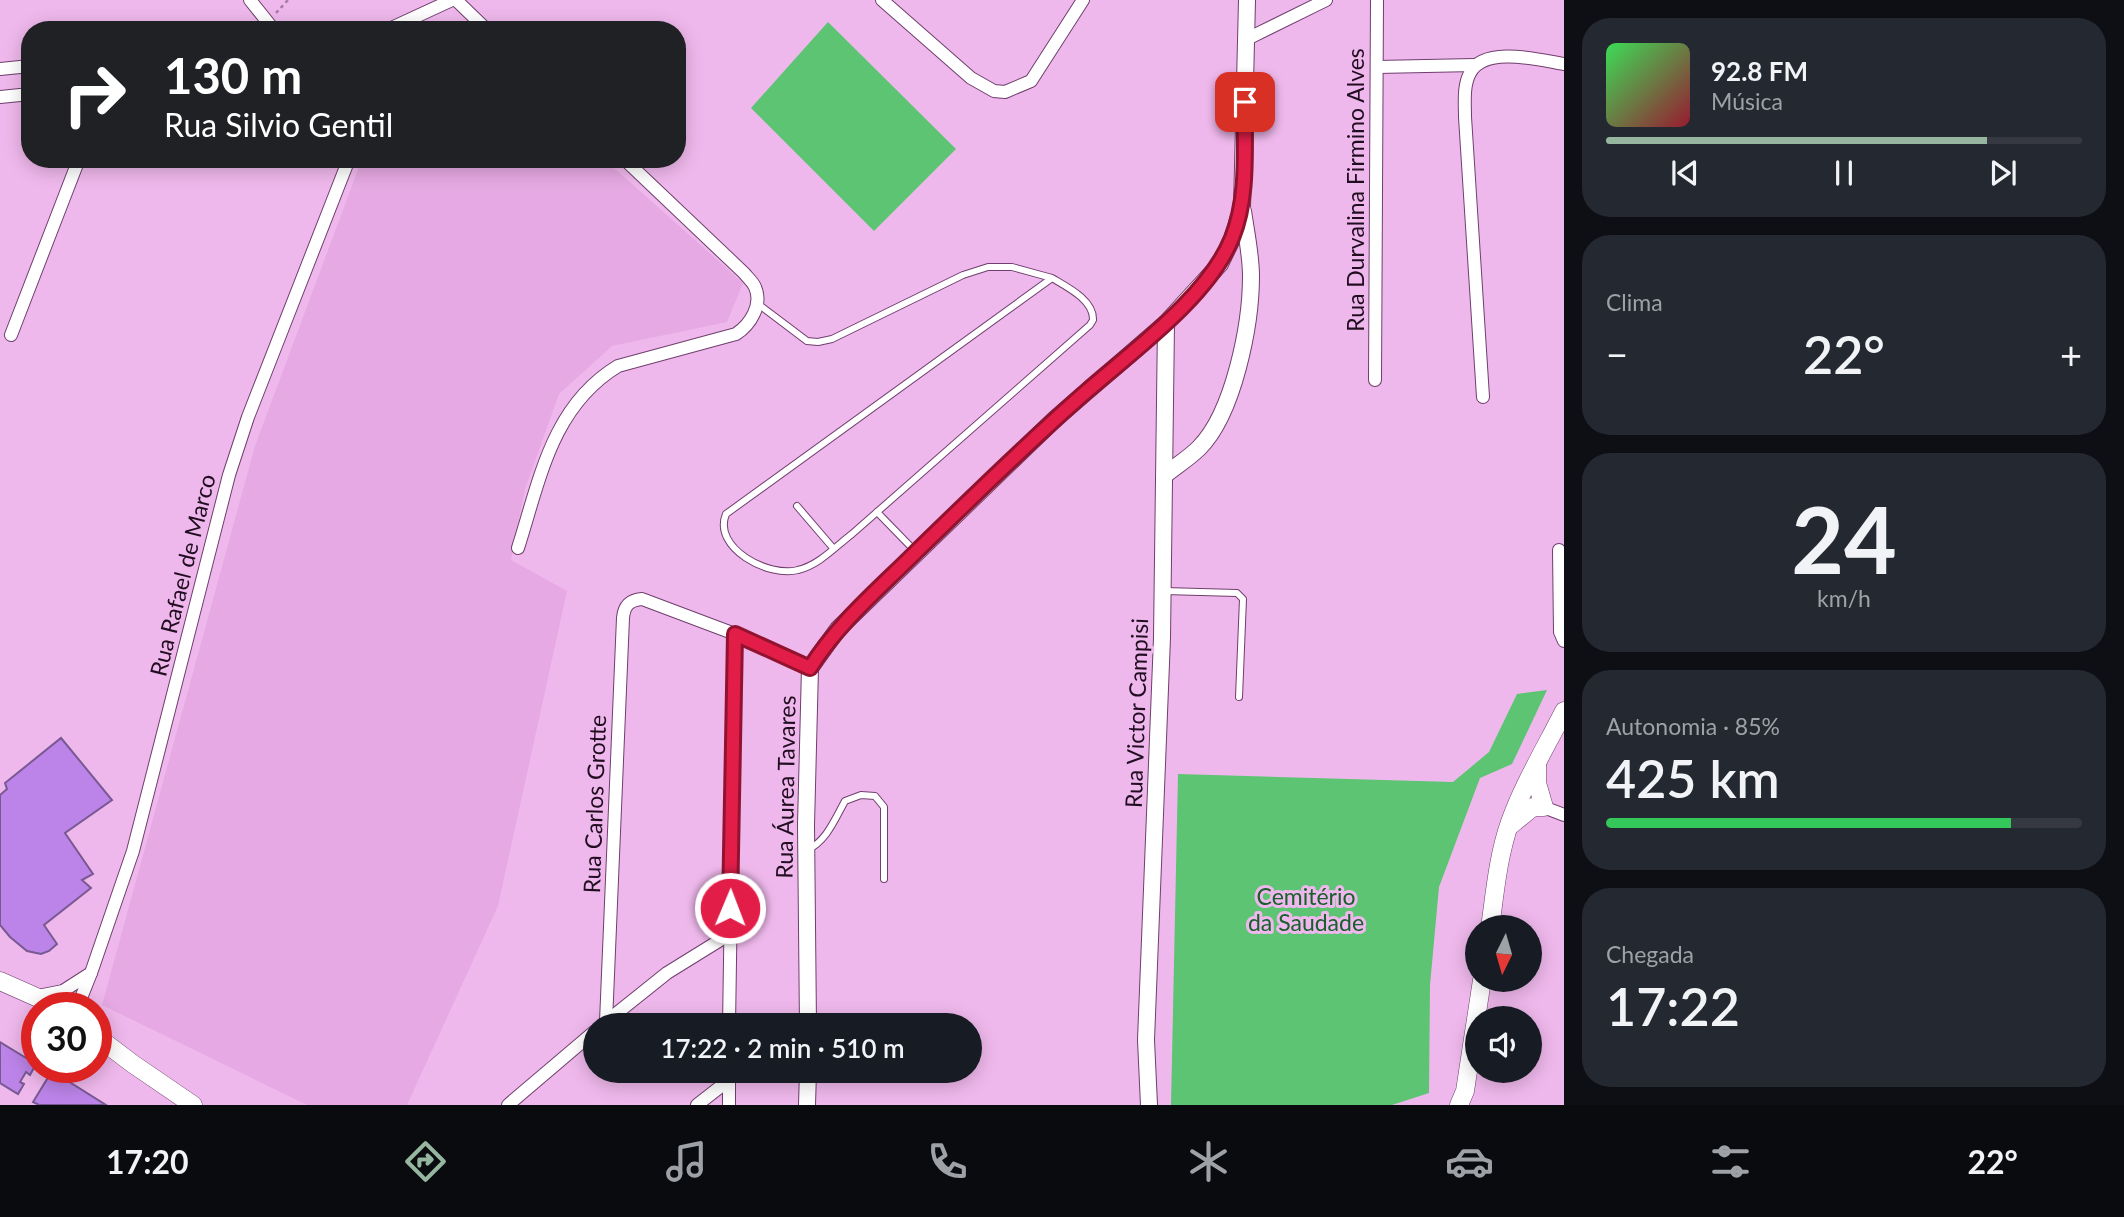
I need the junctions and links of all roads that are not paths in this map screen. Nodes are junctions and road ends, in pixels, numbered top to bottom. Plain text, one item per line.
1 (250, 0) edge
2 (454, 0) edge
3 (882, 0) edge
4 (1083, 0) edge
5 (1247, 0) edge
6 (1326, 0) edge
7 (1377, 0) edge
8 (268, 21) edge
9 (412, 21) edge
10 (477, 21) edge
11 (1247, 39) junction
12 (1564, 64) edge
13 (1475, 65) junction
14 (21, 67) edge
15 (1377, 67) junction
16 (0, 69) edge
17 (21, 95) edge
18 (0, 97) edge
19 (76, 168) edge
20 (345, 168) edge
21 (633, 168) edge
22 (1242, 208) junction
23 (1052, 278) junction
24 (758, 304) junction
25 (1166, 323) junction
26 (11, 335) dead end
27 (1375, 380) dead end
28 (1483, 397) dead end
29 (1165, 475) junction
30 (797, 506) dead end
31 (877, 512) junction
32 (518, 548) dead end
33 (833, 548) junction
34 (1559, 550) dead end
35 (916, 552) junction
36 (1163, 590) junction
37 (735, 634) junction
38 (1564, 641) edge
39 (810, 668) junction
40 (1240, 697) dead end
41 (1564, 711) edge
42 (1537, 764) junction
43 (1520, 797) junction
44 (1544, 807) junction
45 (1564, 815) edge
46 (1508, 829) junction
47 (807, 850) junction
48 (884, 879) dead end
49 (1492, 915) edge
50 (730, 934) junction
51 (91, 973) junction
52 (0, 981) edge
53 (28, 992) edge
54 (58, 992) edge
55 (83, 992) edge
56 (1480, 992) edge
57 (605, 1013) edge
58 (618, 1013) edge
59 (729, 1013) edge
60 (808, 1013) edge
61 (583, 1041) edge
62 (112, 1048) edge
63 (720, 1083) edge
64 (729, 1083) edge
65 (808, 1083) edge
66 (193, 1105) edge
67 (508, 1105) edge
68 (697, 1105) edge
69 (729, 1105) edge
70 (807, 1105) edge
71 (1149, 1105) edge
72 (1458, 1105) edge

1 - 8 street
2 - 9 street
2 - 10 street
3 - 4 street
5 - 11 street
6 - 11 street
7 - 15 street, Rua Durvalina Firmino Alves
11 - 22 street
12 - 13 street
13 - 15 street
13 - 28 street
14 - 16 street
15 - 27 street, Rua Durvalina Firmino Alves
17 - 18 street
19 - 26 street
20 - 51 street, Rua Rafael de Marco
21 - 24 street
22 - 25 street, Rua Áurea Tavares
22 - 29 street
23 - 24 lane
23 - 31 lane
23 - 33 lane
24 - 32 street
25 - 29 street, Rua Victor Campisi
25 - 35 street, Rua Áurea Tavares
29 - 36 street, Rua Victor Campisi
30 - 33 lane
31 - 33 lane
31 - 35 lane
34 - 38 street
35 - 39 street, Rua Áurea Tavares
36 - 40 lane
36 - 71 street, Rua Victor Campisi
37 - 39 street
37 - 50 street
37 - 57 street, Rua Carlos Grotte
39 - 47 street, Rua Áurea Tavares
41 - 42 main road
42 - 43 main road
42 - 44 main road
43 - 44 street
43 - 46 main road
44 - 45 street
44 - 46 main road
46 - 49 main road
47 - 48 lane
47 - 60 street, Rua Áurea Tavares
50 - 58 street
50 - 59 street
51 - 54 street
51 - 55 street, Rua Rafael de Marco
52 - 53 main road
56 - 72 main road
61 - 67 street
62 - 66 main road
63 - 68 street
64 - 69 street
65 - 70 street

